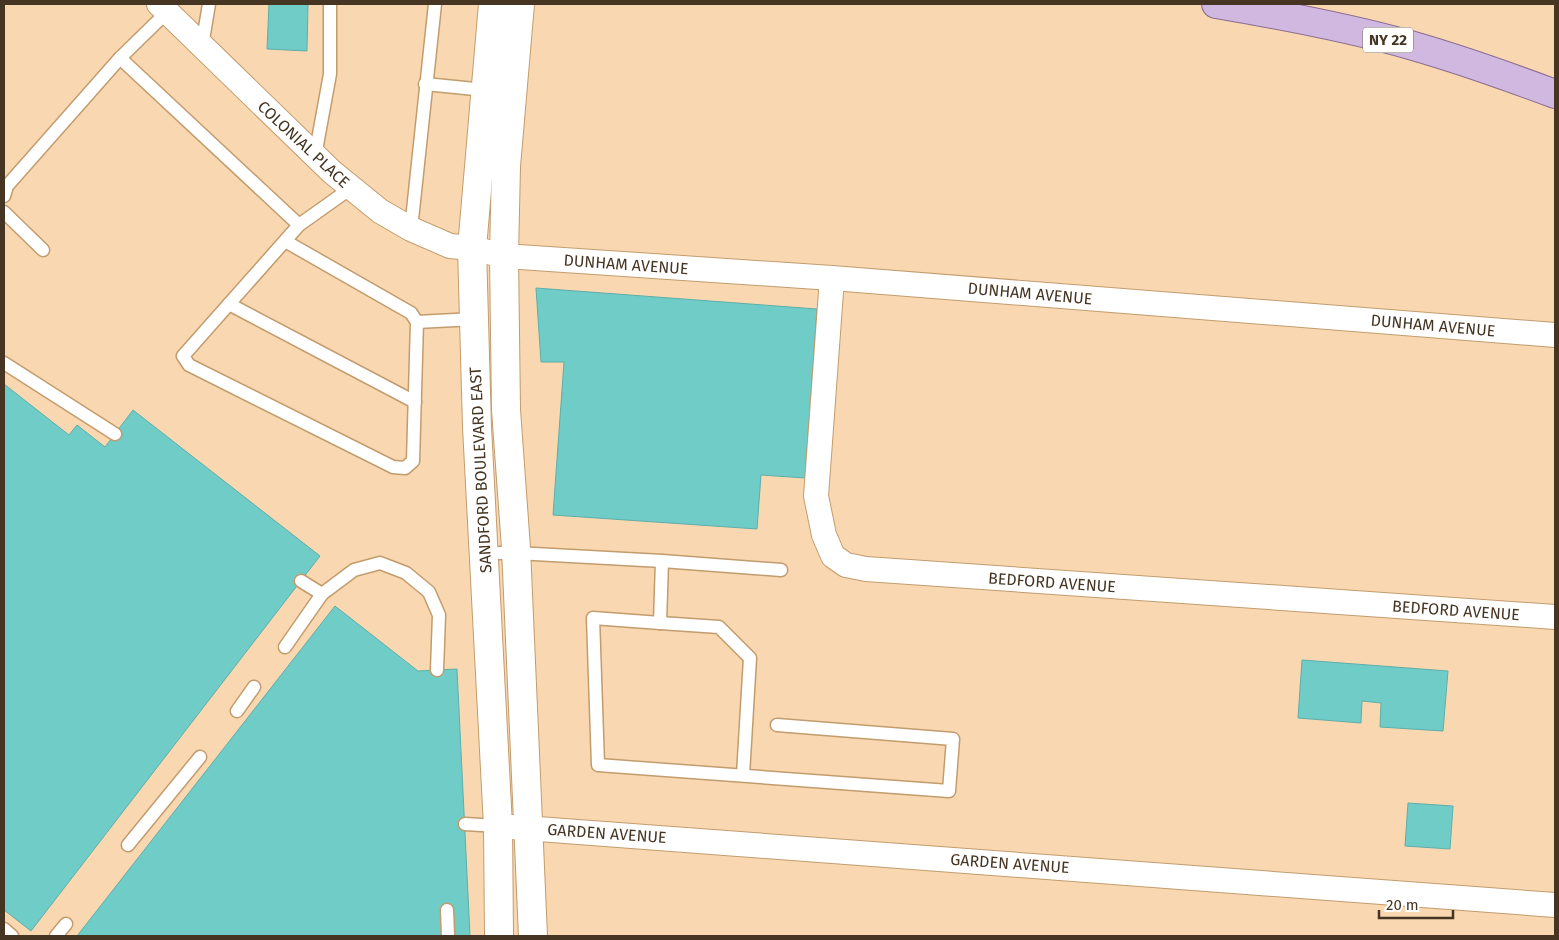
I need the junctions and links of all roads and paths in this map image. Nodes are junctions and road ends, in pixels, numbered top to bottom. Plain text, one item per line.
1 (209, 4) edge
2 (330, 4) edge
3 (435, 4) edge
4 (493, 4) edge
5 (520, 4) edge
6 (1216, 4) edge
7 (163, 8) edge
8 (202, 46) junction
9 (120, 58) junction
10 (425, 84) junction
11 (486, 90) junction
12 (1555, 94) edge
13 (315, 156) junction
14 (351, 188) junction
15 (4, 196) edge
16 (4, 212) edge
17 (299, 225) junction
18 (411, 229) junction
19 (285, 241) junction
20 (472, 248) junction
21 (43, 250) dead end
22 (504, 256) junction
23 (832, 278) junction
24 (229, 304) junction
25 (474, 319) junction
26 (417, 322) junction
27 (1555, 335) edge
28 (4, 363) edge
29 (415, 402) junction
30 (115, 434) dead end
31 (484, 553) junction
32 (516, 553) junction
33 (662, 562) junction
34 (781, 570) dead end
35 (301, 581) dead end
36 (322, 594) junction
37 (1555, 617) edge
38 (660, 623) junction
39 (284, 647) dead end
40 (438, 670) dead end
41 (254, 687) dead end
42 (236, 712) dead end
43 (777, 725) dead end
44 (200, 757) dead end
45 (743, 775) junction
46 (465, 824) dead end
47 (498, 826) junction
48 (527, 827) junction
49 (128, 845) dead end
50 (1555, 905) edge
51 (447, 910) dead end
52 (66, 924) dead end
53 (4, 929) edge
54 (12, 936) edge
55 (56, 936) edge
56 (448, 936) edge
57 (499, 936) edge
58 (533, 936) edge

1 - 8 lane
2 - 13 lane
3 - 10 lane
4 - 11 street, SANDFORD BOULEVARD EAST
5 - 22 street, SANDFORD BOULEVARD EAST
6 - 12 main road, NY 22
7 - 8 street, COLONIAL PLACE
7 - 9 lane
8 - 13 street, COLONIAL PLACE
9 - 15 lane
9 - 17 lane
10 - 11 lane
10 - 18 lane
11 - 20 street, SANDFORD BOULEVARD EAST
13 - 14 street, COLONIAL PLACE
14 - 17 lane
14 - 18 street, COLONIAL PLACE
16 - 21 lane
17 - 19 lane
18 - 20 street, COLONIAL PLACE
19 - 24 lane
19 - 26 lane
20 - 22 street, DUNHAM AVENUE
20 - 25 street, SANDFORD BOULEVARD EAST
22 - 23 street, DUNHAM AVENUE
22 - 32 street, SANDFORD BOULEVARD EAST
23 - 27 street, DUNHAM AVENUE
23 - 37 street, BEDFORD AVENUE
24 - 29 lane
24 - 29 lane
25 - 26 lane
25 - 31 street, SANDFORD BOULEVARD EAST
26 - 29 lane
28 - 30 lane
31 - 32 lane
31 - 47 street, SANDFORD BOULEVARD EAST
32 - 33 lane
32 - 48 street, SANDFORD BOULEVARD EAST
33 - 34 lane
33 - 38 lane
35 - 36 lane
36 - 39 lane
36 - 40 lane
38 - 45 lane
38 - 45 lane
41 - 42 lane
43 - 45 lane
44 - 49 lane
46 - 47 lane, GARDEN AVENUE
47 - 48 street, GARDEN AVENUE
47 - 57 street, SANDFORD BOULEVARD EAST
48 - 50 street, GARDEN AVENUE
48 - 58 street, SANDFORD BOULEVARD EAST
51 - 56 lane
52 - 55 lane
53 - 54 lane

